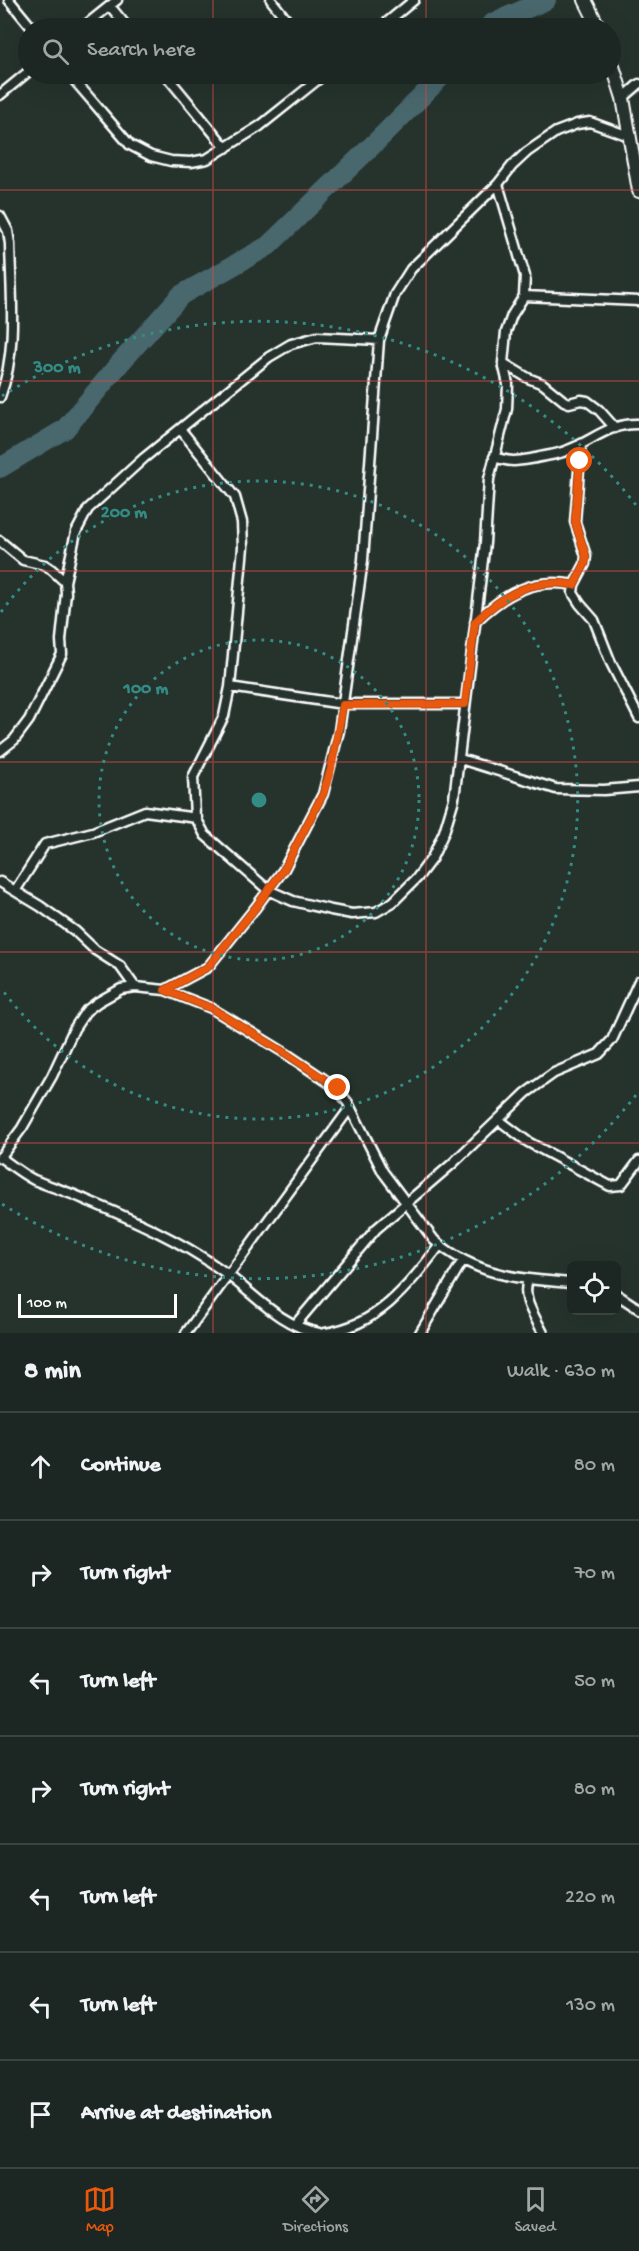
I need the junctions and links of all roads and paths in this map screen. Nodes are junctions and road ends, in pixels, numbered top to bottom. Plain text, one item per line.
1 (9, 0) edge
2 (271, 0) edge
3 (414, 0) edge
4 (585, 0) edge
5 (113, 3) edge
6 (24, 18) edge
7 (94, 18) edge
8 (122, 18) edge
9 (285, 18) edge
10 (392, 18) edge
11 (594, 18) edge
12 (18, 80) edge
13 (78, 84) edge
14 (173, 84) edge
15 (313, 84) edge
16 (619, 84) edge
17 (639, 84) edge
18 (0, 95) edge
19 (623, 98) junction
20 (629, 136) junction
21 (226, 148) junction
22 (636, 152) edge
23 (498, 184) junction
24 (639, 191) edge
25 (0, 216) edge
26 (524, 297) junction
27 (639, 301) edge
28 (379, 340) junction
29 (503, 363) junction
30 (0, 397) edge
31 (639, 424) edge
32 (615, 428) junction
33 (181, 430) junction
34 (581, 444) junction
35 (494, 457) junction
36 (0, 541) edge
37 (65, 582) junction
38 (574, 585) junction
39 (475, 622) junction
40 (230, 687) junction
41 (465, 704) junction
42 (343, 705) junction
43 (639, 718) edge
44 (0, 751) edge
45 (460, 759) junction
46 (639, 787) edge
47 (197, 818) junction
48 (0, 882) edge
49 (268, 890) junction
50 (15, 891) junction
51 (639, 981) edge
52 (135, 987) junction
53 (165, 990) junction
54 (350, 1108) junction
55 (499, 1120) junction
56 (0, 1158) edge
57 (639, 1161) edge
58 (407, 1204) junction
59 (440, 1245) junction
60 (463, 1260) junction
61 (227, 1275) junction
62 (528, 1280) junction
63 (567, 1283) edge
64 (621, 1297) edge
65 (639, 1309) edge
66 (295, 1325) junction
67 (186, 1333) edge
68 (319, 1333) edge
69 (325, 1333) edge
70 (420, 1333) edge
71 (543, 1333) edge

1 - 6 street
2 - 9 street
3 - 10 street
4 - 11 street
5 - 7 street
5 - 8 street
12 - 18 street
13 - 21 street
14 - 21 street
15 - 21 street
16 - 19 street
17 - 19 street
19 - 20 street
20 - 22 street
20 - 23 street
22 - 24 street
23 - 26 street
23 - 28 street
25 - 30 street
26 - 27 street
26 - 29 street
28 - 33 street
28 - 42 street
29 - 32 street
29 - 35 street
31 - 32 street
32 - 34 street
33 - 37 street
33 - 40 street
34 - 35 street
34 - 38 street
35 - 39 street
36 - 37 street
37 - 44 street
38 - 39 street
38 - 43 street
39 - 41 street
40 - 42 street
40 - 47 street
41 - 42 street
41 - 45 street
42 - 49 street
45 - 46 street
45 - 49 street
47 - 49 street
47 - 50 street
48 - 50 street
49 - 53 street
50 - 52 street
51 - 55 street
52 - 53 street
52 - 56 street
53 - 54 street
54 - 58 street
54 - 61 street
55 - 57 street
55 - 58 street
56 - 61 street
58 - 59 street
58 - 66 street
59 - 60 street
59 - 69 street
60 - 62 street
60 - 70 street
61 - 66 street
61 - 67 street
62 - 63 street
62 - 71 street
64 - 65 street
66 - 68 street

